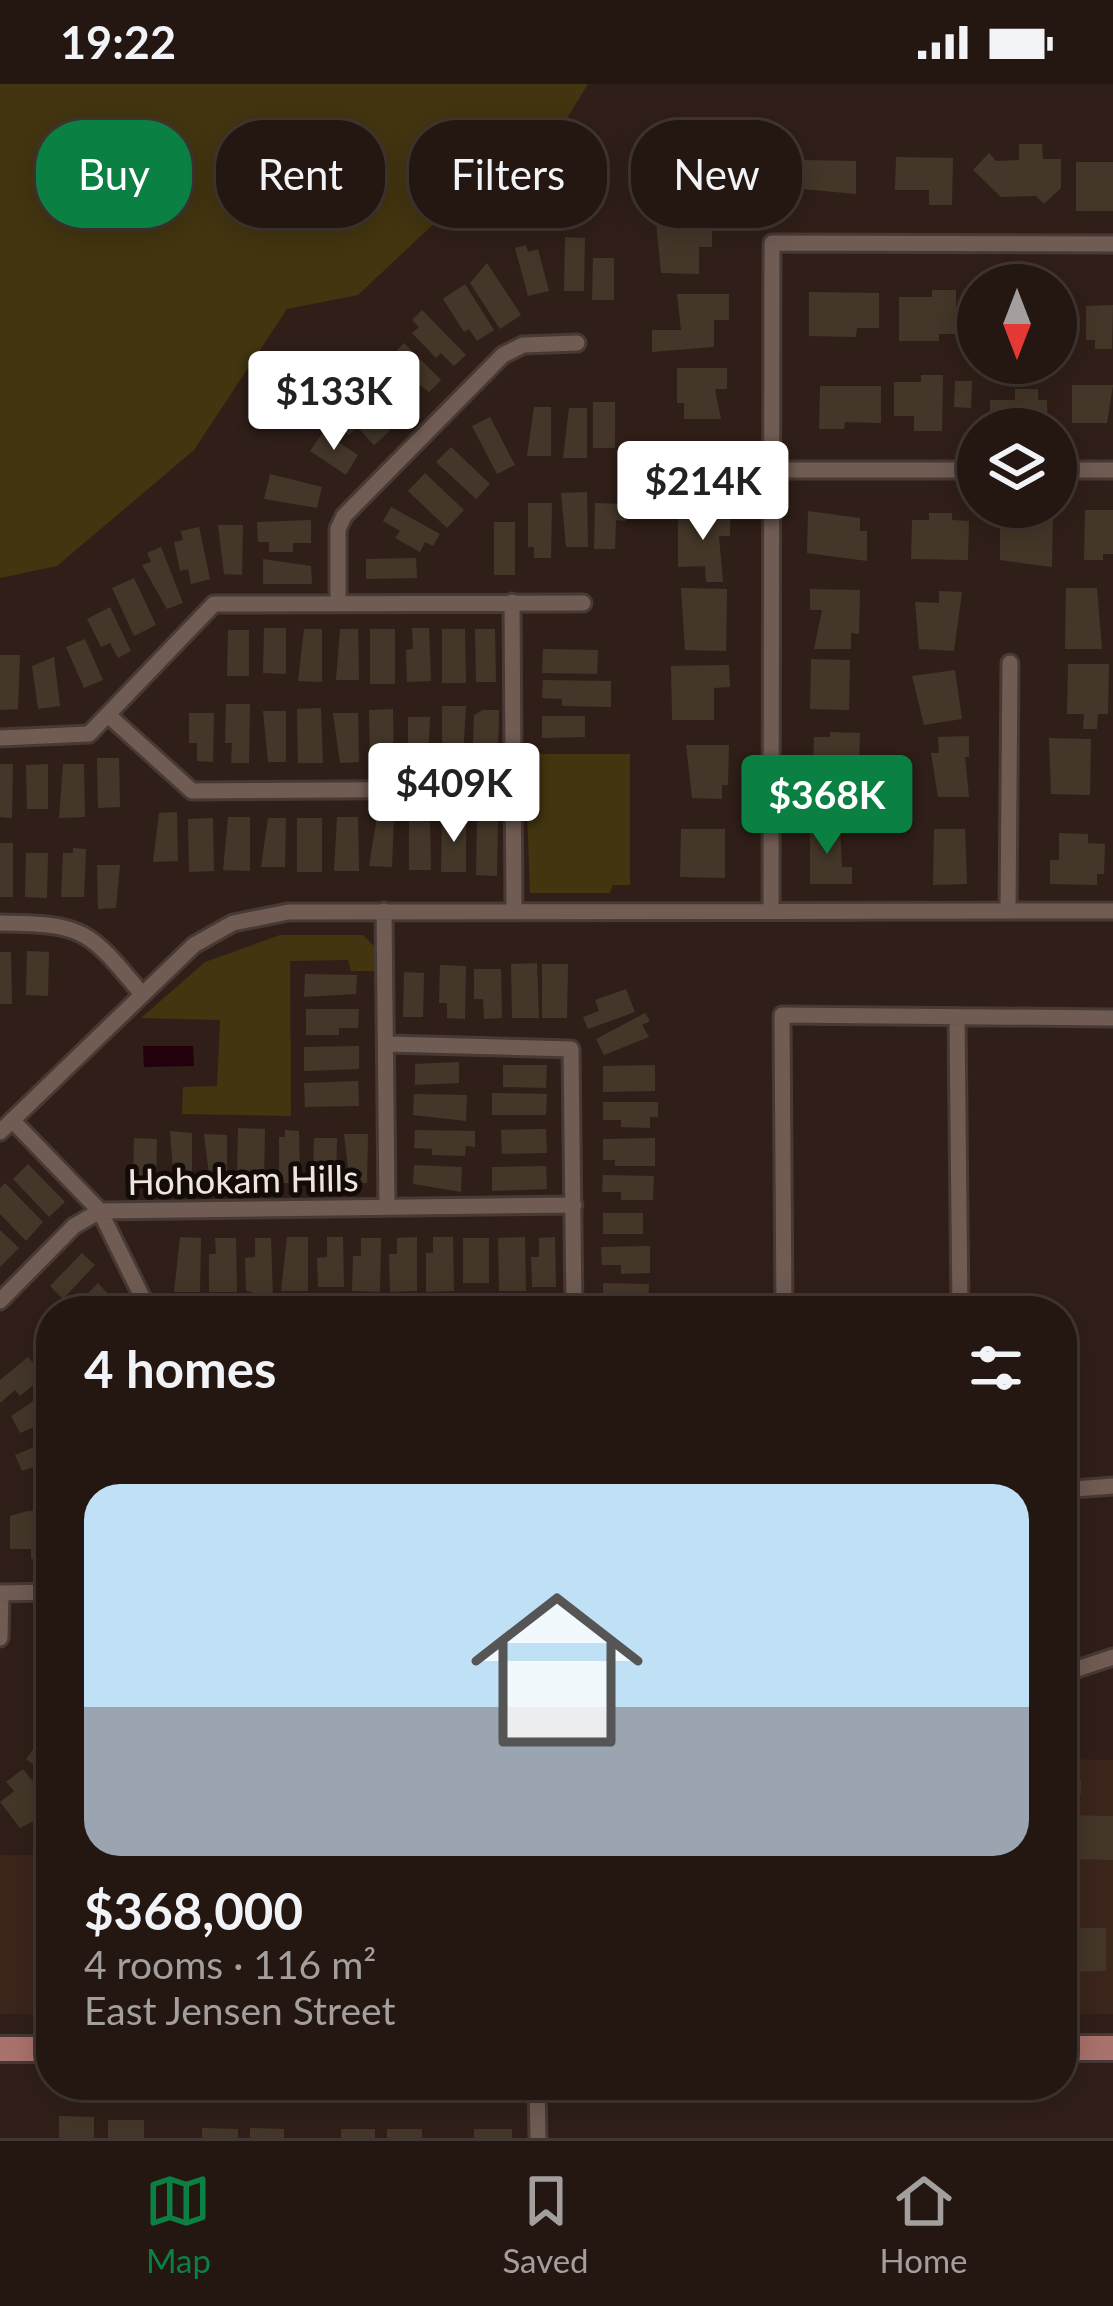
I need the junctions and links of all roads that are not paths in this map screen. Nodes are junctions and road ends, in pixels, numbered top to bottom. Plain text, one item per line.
1 (1113, 244) edge
2 (577, 343) dead end
3 (771, 470) junction
4 (957, 470) edge
5 (1077, 470) edge
6 (1113, 470) edge
7 (512, 602) junction
8 (338, 603) junction
9 (583, 603) dead end
10 (1010, 663) dead end
11 (108, 715) junction
12 (0, 738) edge
13 (514, 789) junction
14 (385, 911) junction
15 (514, 911) junction
16 (771, 911) junction
17 (1008, 911) junction
18 (1113, 911) edge
19 (0, 922) edge
20 (141, 993) junction
21 (957, 1018) junction
22 (1113, 1018) edge
23 (387, 1044) junction
24 (6, 1126) edge
25 (574, 1205) junction
26 (387, 1206) junction
27 (100, 1211) junction
28 (142, 1296) edge
29 (574, 1296) edge
30 (784, 1296) edge
31 (960, 1296) edge
32 (0, 1300) edge
33 (1113, 1486) edge
34 (1077, 1489) edge
35 (36, 1592) edge
36 (0, 1593) edge
37 (0, 1638) edge
38 (1113, 1657) edge
39 (1077, 1669) edge
40 (1077, 2048) edge
41 (1113, 2048) edge
42 (0, 2049) edge
43 (36, 2049) edge
44 (538, 2100) edge
45 (538, 2138) edge

1 - 3 street
2 - 8 street
3 - 4 street
3 - 16 street
5 - 6 street
7 - 8 street
7 - 9 street
7 - 13 street
8 - 11 street
10 - 17 street
11 - 12 street
11 - 13 street
13 - 15 street
14 - 15 street
14 - 20 street
14 - 23 street, Hohokam Hills
15 - 16 street
16 - 17 street
17 - 18 street
19 - 20 street
20 - 24 street
21 - 22 street
21 - 30 street
21 - 31 street
23 - 25 street
23 - 26 street, Hohokam Hills
24 - 27 street, Hohokam Hills
25 - 26 street, Hohokam Hills
25 - 29 street
26 - 27 street, Hohokam Hills
27 - 28 street, Hohokam Hills
27 - 32 street, Hohokam Hills
33 - 34 street
35 - 36 street
36 - 37 street
38 - 39 street
40 - 41 main road
42 - 43 main road
44 - 45 street

